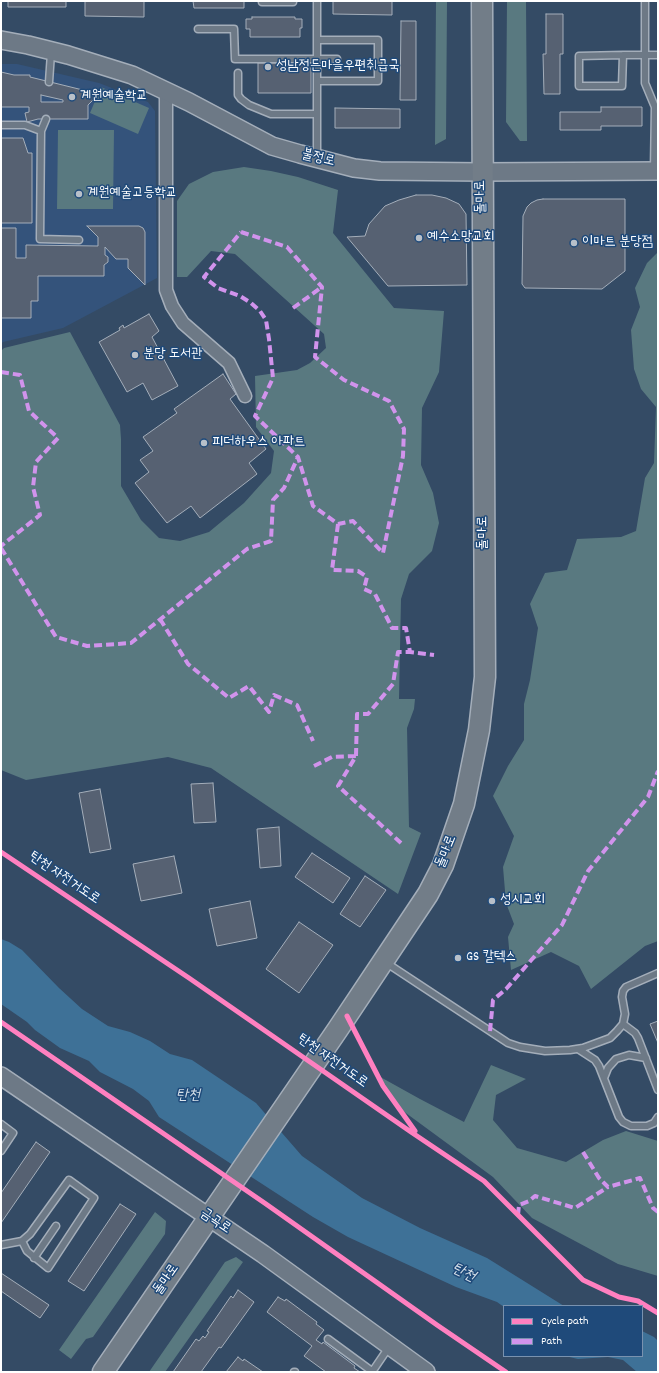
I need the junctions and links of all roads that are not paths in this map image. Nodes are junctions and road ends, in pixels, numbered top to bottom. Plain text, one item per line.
1 (262, 1) edge
2 (293, 1) edge
3 (317, 1) edge
4 (482, 1) edge
5 (645, 1) edge
6 (198, 29) dead end
7 (1, 40) edge
8 (317, 40) junction
9 (51, 51) junction
10 (623, 55) junction
11 (645, 55) junction
12 (658, 55) edge
13 (317, 59) junction
14 (337, 59) dead end
15 (616, 66) dead end
16 (623, 66) junction
17 (238, 73) dead end
18 (317, 81) junction
19 (49, 82) dead end
20 (166, 91) junction
21 (317, 114) junction
22 (46, 119) dead end
23 (1, 125) edge
24 (40, 131) junction
25 (317, 159) junction
26 (656, 171) edge
27 (482, 172) junction
28 (79, 240) dead end
29 (245, 396) dead end
30 (384, 961) junction
31 (658, 973) edge
32 (623, 1024) junction
33 (578, 1049) junction
34 (646, 1058) junction
35 (1, 1076) edge
36 (604, 1078) junction
37 (658, 1090) edge
38 (658, 1117) edge
39 (1, 1124) edge
40 (1, 1151) edge
41 (209, 1218) junction
42 (56, 1226) dead end
43 (22, 1241) junction
44 (1, 1245) edge
45 (34, 1258) junction
46 (328, 1339) dead end
47 (390, 1346) junction
48 (103, 1372) edge
49 (372, 1372) edge
50 (426, 1372) edge

1 - 2 lane
3 - 8 lane
4 - 27 main road, 돌마로
5 - 11 lane
6 - 13 lane
7 - 9 main road, 불정로
8 - 13 lane
8 - 18 lane
9 - 19 lane
9 - 20 main road, 불정로
10 - 11 lane
10 - 16 lane
10 - 16 lane
11 - 12 lane
11 - 26 lane
13 - 14 lane
13 - 18 lane
15 - 16 lane
17 - 21 lane
18 - 21 lane
20 - 25 main road, 불정로
20 - 29 street
21 - 25 lane
22 - 24 lane
23 - 24 lane
24 - 28 lane
25 - 27 main road, 불정로
26 - 27 main road, 불정로
27 - 30 main road, 돌마로
30 - 33 lane
30 - 41 main road, 돌마로
31 - 32 lane
32 - 33 lane
32 - 34 lane
33 - 36 lane
34 - 36 lane
34 - 37 lane
35 - 41 main road, 금곡로
36 - 38 lane
39 - 40 lane
41 - 47 main road, 금곡로
41 - 48 main road, 돌마로
42 - 45 lane
43 - 44 lane
43 - 45 lane
43 - 45 lane
46 - 49 lane
47 - 49 lane
47 - 50 main road, 금곡로

